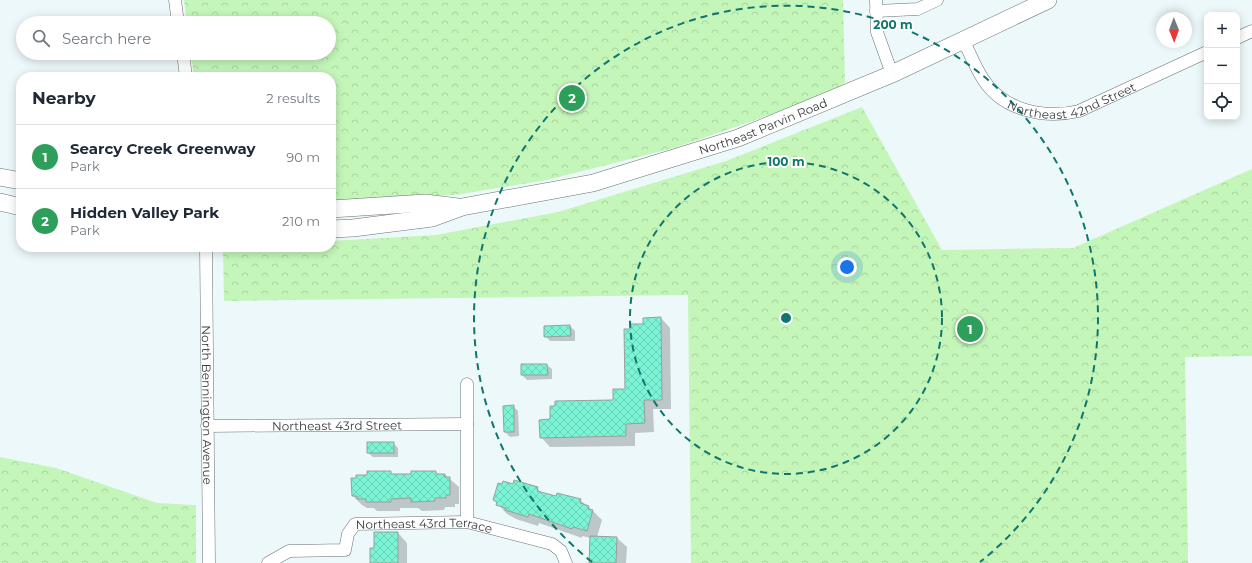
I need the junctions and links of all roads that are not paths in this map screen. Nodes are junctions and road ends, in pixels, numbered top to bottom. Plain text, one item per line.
1 (175, 0) edge
2 (937, 0) edge
3 (1048, 0) edge
4 (876, 6) edge
5 (177, 16) edge
6 (1252, 32) edge
7 (1240, 37) edge
8 (963, 40) junction
9 (1204, 53) edge
10 (184, 60) edge
11 (185, 72) edge
12 (892, 74) junction
13 (0, 177) edge
14 (16, 180) edge
15 (0, 202) edge
16 (16, 206) edge
17 (462, 207) junction
18 (336, 209) edge
19 (336, 229) edge
20 (206, 252) edge
21 (468, 384) dead end
22 (467, 424) junction
23 (207, 426) junction
24 (467, 522) junction
25 (209, 563) edge
26 (268, 563) edge
27 (566, 563) edge

1 - 5 street
2 - 4 street
3 - 8 main road, Northeast Parvin Road
4 - 12 street
6 - 7 street
8 - 9 street, Northeast 42nd Street
8 - 12 main road, Northeast Parvin Road
10 - 11 street
12 - 17 main road, Northeast Parvin Road
13 - 14 main road
15 - 16 main road
17 - 18 main road, Northeast Parvin Road
17 - 19 main road, Northeast Parvin Road
20 - 23 street, North Bennington Avenue
21 - 22 street
22 - 23 street, Northeast 43rd Street
22 - 24 street
23 - 25 street, North Bennington Avenue
24 - 26 street, Northeast 43rd Terrace
24 - 27 street, Northeast 43rd Terrace

